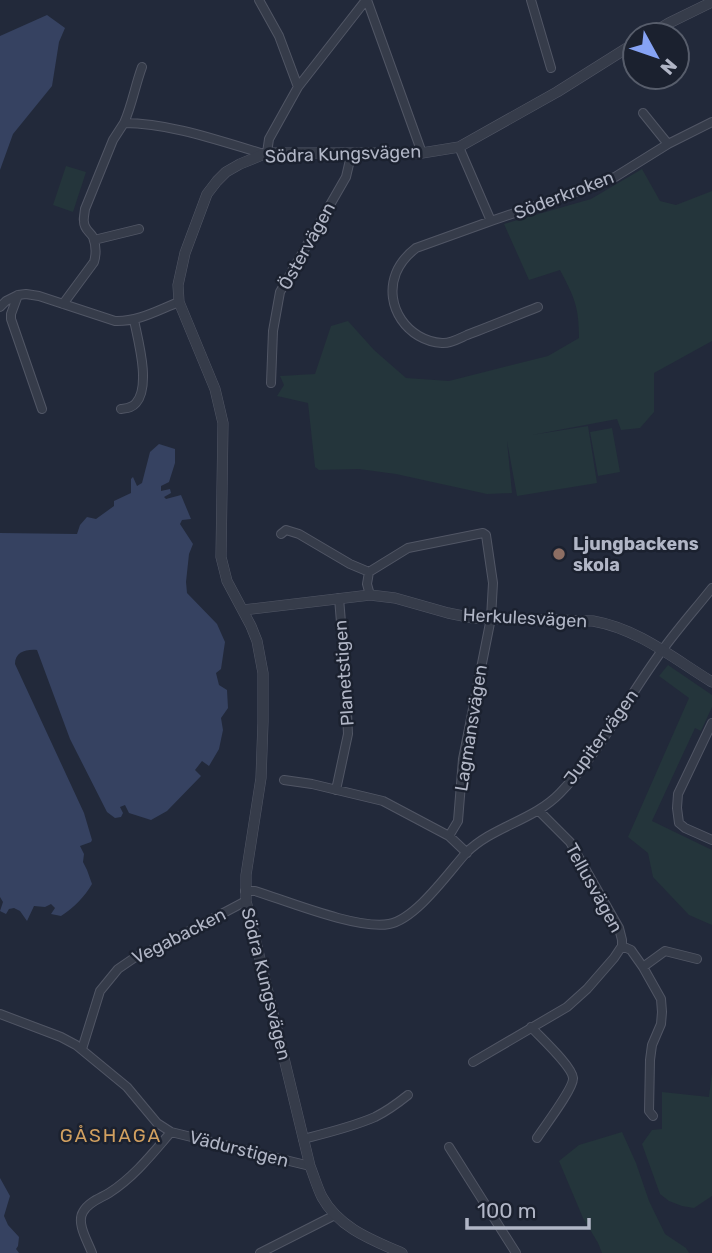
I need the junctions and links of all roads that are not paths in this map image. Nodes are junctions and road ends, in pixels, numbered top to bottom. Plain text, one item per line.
1 (259, 0) edge
2 (367, 0) edge
3 (531, 0) edge
4 (710, 2) edge
5 (673, 21) edge
6 (621, 52) edge
7 (142, 67) dead end
8 (551, 68) dead end
9 (298, 86) junction
10 (643, 113) dead end
11 (712, 122) edge
12 (124, 123) junction
13 (668, 144) junction
14 (459, 147) junction
15 (266, 153) junction
16 (422, 153) junction
17 (348, 154) junction
18 (491, 221) junction
19 (139, 229) dead end
20 (94, 240) junction
21 (18, 295) junction
22 (179, 302) junction
23 (63, 304) junction
24 (0, 307) edge
25 (538, 307) dead end
26 (134, 320) junction
27 (271, 383) dead end
28 (42, 409) dead end
29 (121, 409) dead end
30 (281, 534) dead end
31 (369, 572) junction
32 (712, 588) edge
33 (370, 595) junction
34 (339, 598) junction
35 (243, 610) junction
36 (491, 618) junction
37 (662, 650) junction
38 (712, 682) edge
39 (711, 728) edge
40 (284, 780) dead end
41 (336, 790) junction
42 (540, 811) junction
43 (449, 835) junction
44 (712, 840) edge
45 (467, 853) junction
46 (245, 896) junction
47 (622, 946) junction
48 (697, 959) dead end
49 (643, 967) junction
50 (0, 1014) edge
51 (531, 1027) junction
52 (82, 1049) junction
53 (472, 1062) dead end
54 (408, 1095) dead end
55 (653, 1116) dead end
56 (171, 1132) junction
57 (537, 1138) dead end
58 (303, 1139) junction
59 (449, 1147) dead end
60 (310, 1166) junction
61 (335, 1215) junction
62 (92, 1253) edge
63 (260, 1253) edge
64 (402, 1253) edge
65 (516, 1253) edge

1 - 9 street
2 - 9 street
2 - 16 street
3 - 8 street
4 - 5 street
6 - 14 street, Södra Kungsvägen
7 - 12 street
9 - 15 street
10 - 13 street
11 - 13 street, Söderkroken
12 - 15 street
12 - 20 street
13 - 18 street, Söderkroken
14 - 16 street, Södra Kungsvägen
14 - 18 street, Söderkroken
15 - 17 street, Södra Kungsvägen
15 - 22 street, Södra Kungsvägen
16 - 17 street, Södra Kungsvägen
17 - 27 street, Östervägen
18 - 25 street
19 - 20 street
20 - 23 street
21 - 23 street
21 - 24 street
21 - 28 street
22 - 26 street
22 - 35 street, Södra Kungsvägen
23 - 26 street
26 - 29 street
30 - 31 street
31 - 33 street
31 - 36 street, Lagmansvägen
32 - 37 street, Jupitervägen
33 - 34 street, Herkulesvägen
33 - 36 street, Herkulesvägen
34 - 35 street, Herkulesvägen
34 - 41 street, Planetstigen
35 - 46 street, Södra Kungsvägen
36 - 37 street, Herkulesvägen
36 - 43 street, Lagmansvägen
37 - 38 street, Herkulesvägen
37 - 42 street, Jupitervägen
39 - 44 street
40 - 41 street
41 - 43 street
42 - 45 street, Jupitervägen
42 - 47 street, Tellusvägen
43 - 45 street
45 - 46 street, Jupitervägen
46 - 52 street, Vegabacken
46 - 58 street, Södra Kungsvägen
47 - 49 street, Tellusvägen
47 - 51 street
48 - 49 street
49 - 55 street, Tellusvägen
50 - 52 street, Vädurstigen
51 - 53 street
51 - 57 street
52 - 56 street, Vädurstigen
54 - 58 street
56 - 60 street, Vädurstigen
56 - 62 street
58 - 60 street, Södra Kungsvägen
59 - 65 street
60 - 61 street, Södra Kungsvägen
61 - 63 street
61 - 64 street, Södra Kungsvägen

